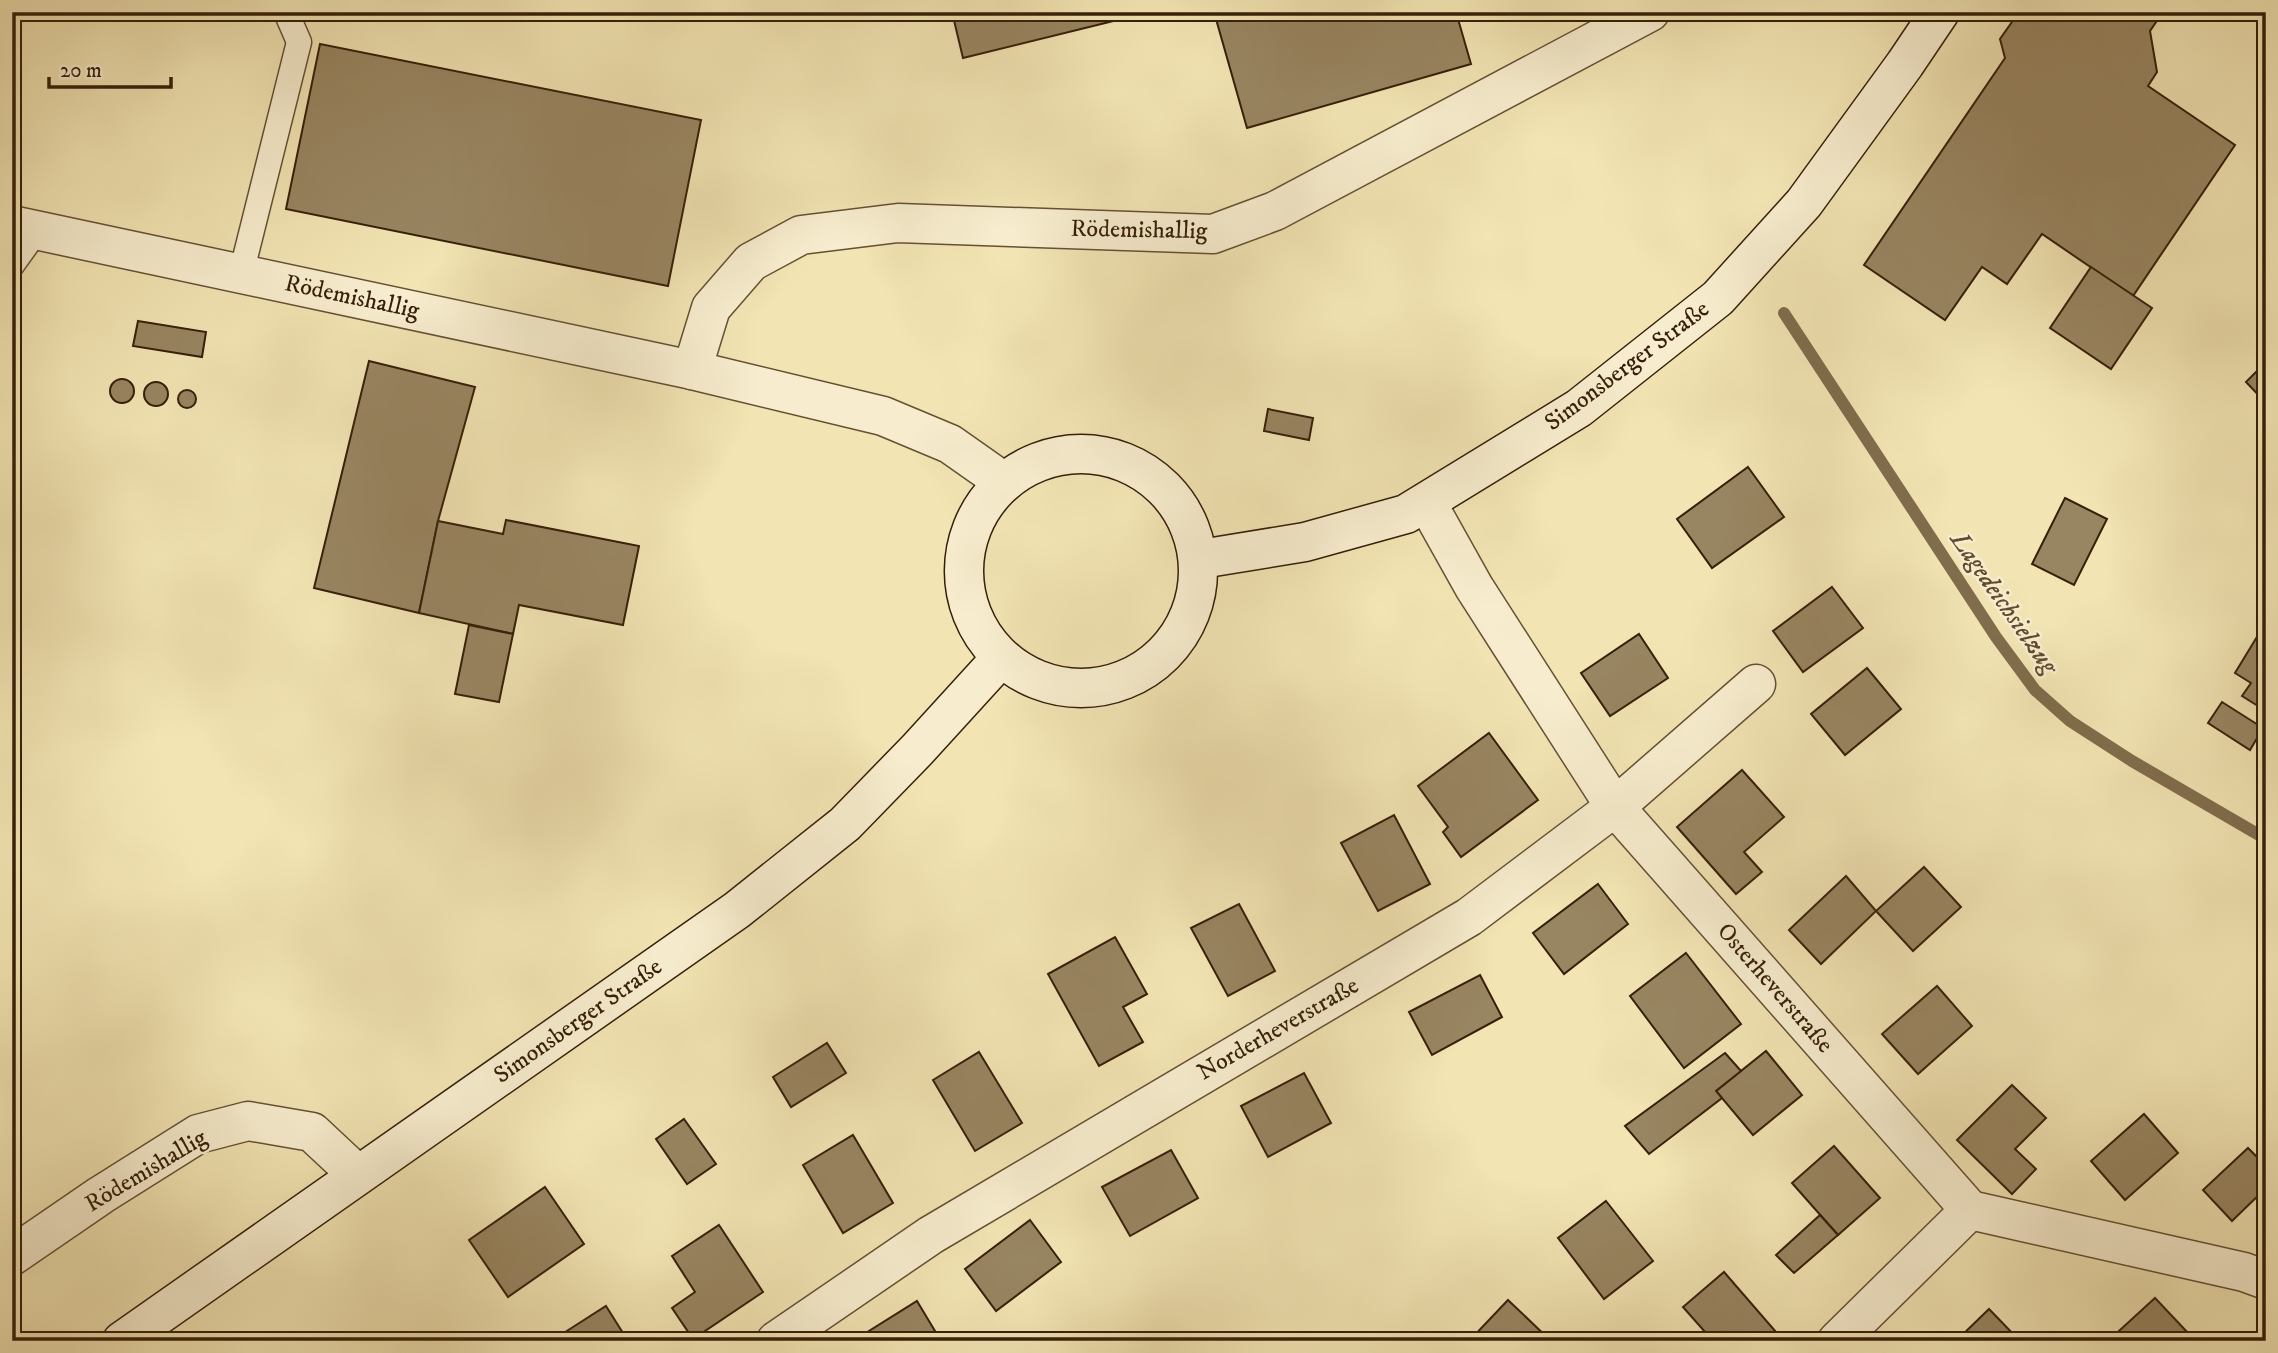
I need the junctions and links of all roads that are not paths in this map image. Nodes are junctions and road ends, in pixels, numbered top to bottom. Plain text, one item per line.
1 (286, 12) edge
2 (1650, 12) edge
3 (1940, 12) edge
4 (25, 228) edge
5 (12, 265) edge
6 (241, 274) junction
7 (692, 370) junction
8 (1004, 482) junction
9 (1427, 503) junction
10 (1201, 559) junction
11 (1000, 659) junction
12 (1756, 684) dead end
13 (1615, 807) junction
14 (358, 1175) junction
15 (1970, 1210) junction
16 (12, 1256) edge
17 (2266, 1280) edge
18 (122, 1341) edge
19 (776, 1341) edge
20 (1837, 1341) edge

1 - 6 lane
2 - 7 street, Rödemishallig
3 - 9 street, Simonsberger Straße
4 - 5 lane
4 - 6 street, Rödemishallig
6 - 7 street, Rödemishallig
7 - 8 street, Rödemishallig
8 - 10 street
8 - 11 street
9 - 10 street, Simonsberger Straße
9 - 13 street, Osterheverstraße
10 - 11 street
11 - 14 street, Simonsberger Straße
12 - 13 street, Norderheverstraße
13 - 15 street, Osterheverstraße
13 - 19 street, Norderheverstraße
14 - 16 street, Rödemishallig
14 - 18 street, Simonsberger Straße
15 - 17 street
15 - 20 street

